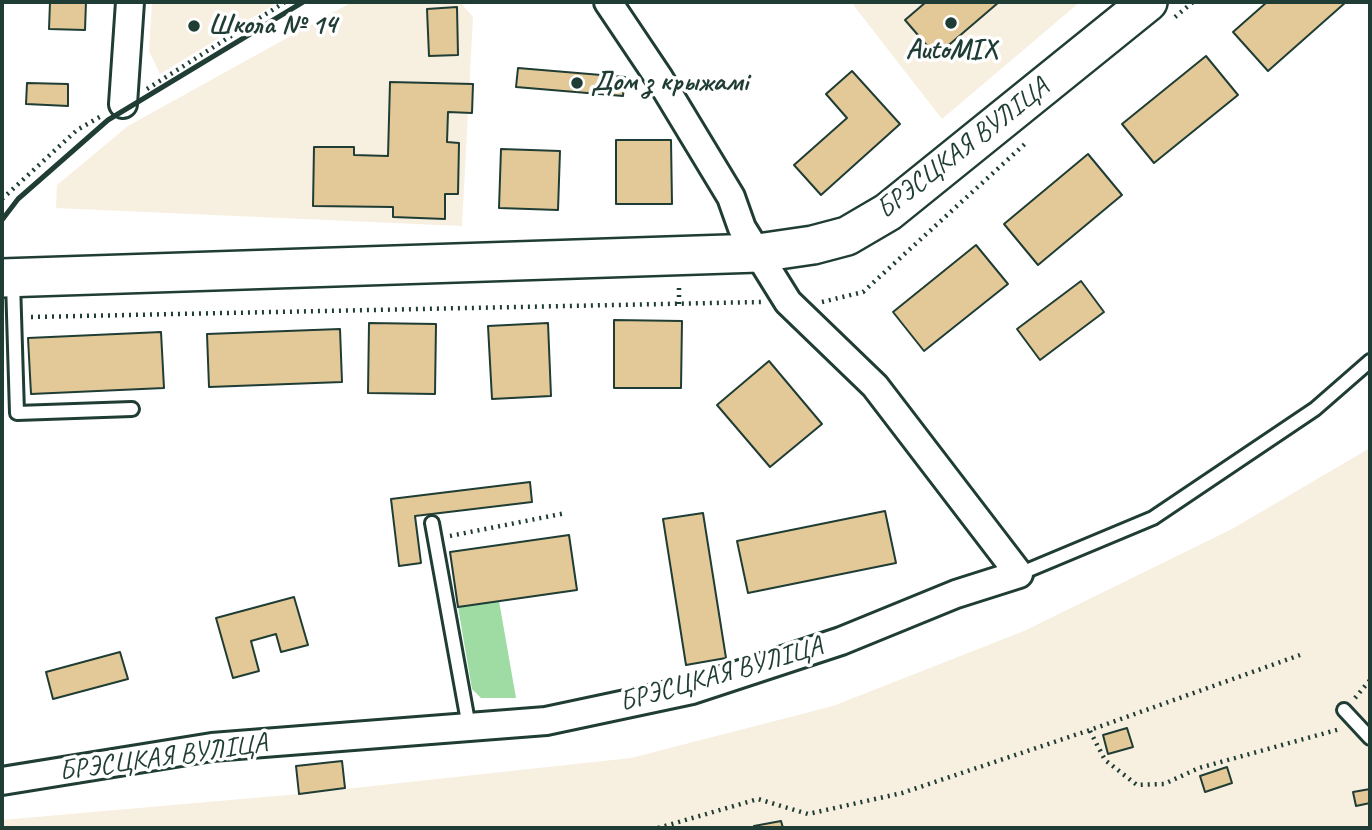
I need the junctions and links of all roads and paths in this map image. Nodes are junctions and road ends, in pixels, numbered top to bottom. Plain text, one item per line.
1 (130, 2) edge
2 (608, 2) edge
3 (1193, 2) edge
4 (1141, 13) edge
5 (123, 104) dead end
6 (1037, 133) dead end
7 (758, 253) junction
8 (7, 278) edge
9 (788, 302) junction
10 (14, 317) junction
11 (1370, 361) edge
12 (132, 409) dead end
13 (566, 513) dead end
14 (432, 523) dead end
15 (435, 539) junction
16 (1018, 575) junction
17 (1300, 655) dead end
18 (1344, 710) dead end
19 (1357, 724) junction
20 (469, 727) junction
21 (1090, 730) junction
22 (1370, 738) edge
23 (2, 781) edge
24 (658, 828) edge

1 - 5 street
2 - 7 street
3 - 4 path
4 - 7 main road, БРЭСЦКАЯ ВУЛІЦА
6 - 9 path
7 - 8 main road, БРЭСЦКАЯ ВУЛІЦА
7 - 9 street
8 - 10 lane
9 - 10 path
9 - 16 street
10 - 12 lane
11 - 16 lane
13 - 15 path
14 - 15 lane
15 - 20 lane
16 - 20 street, БРЭСЦКАЯ ВУЛІЦА
17 - 21 path
18 - 19 lane
19 - 21 path
19 - 22 lane
20 - 23 street, БРЭСЦКАЯ ВУЛІЦА
21 - 24 path

